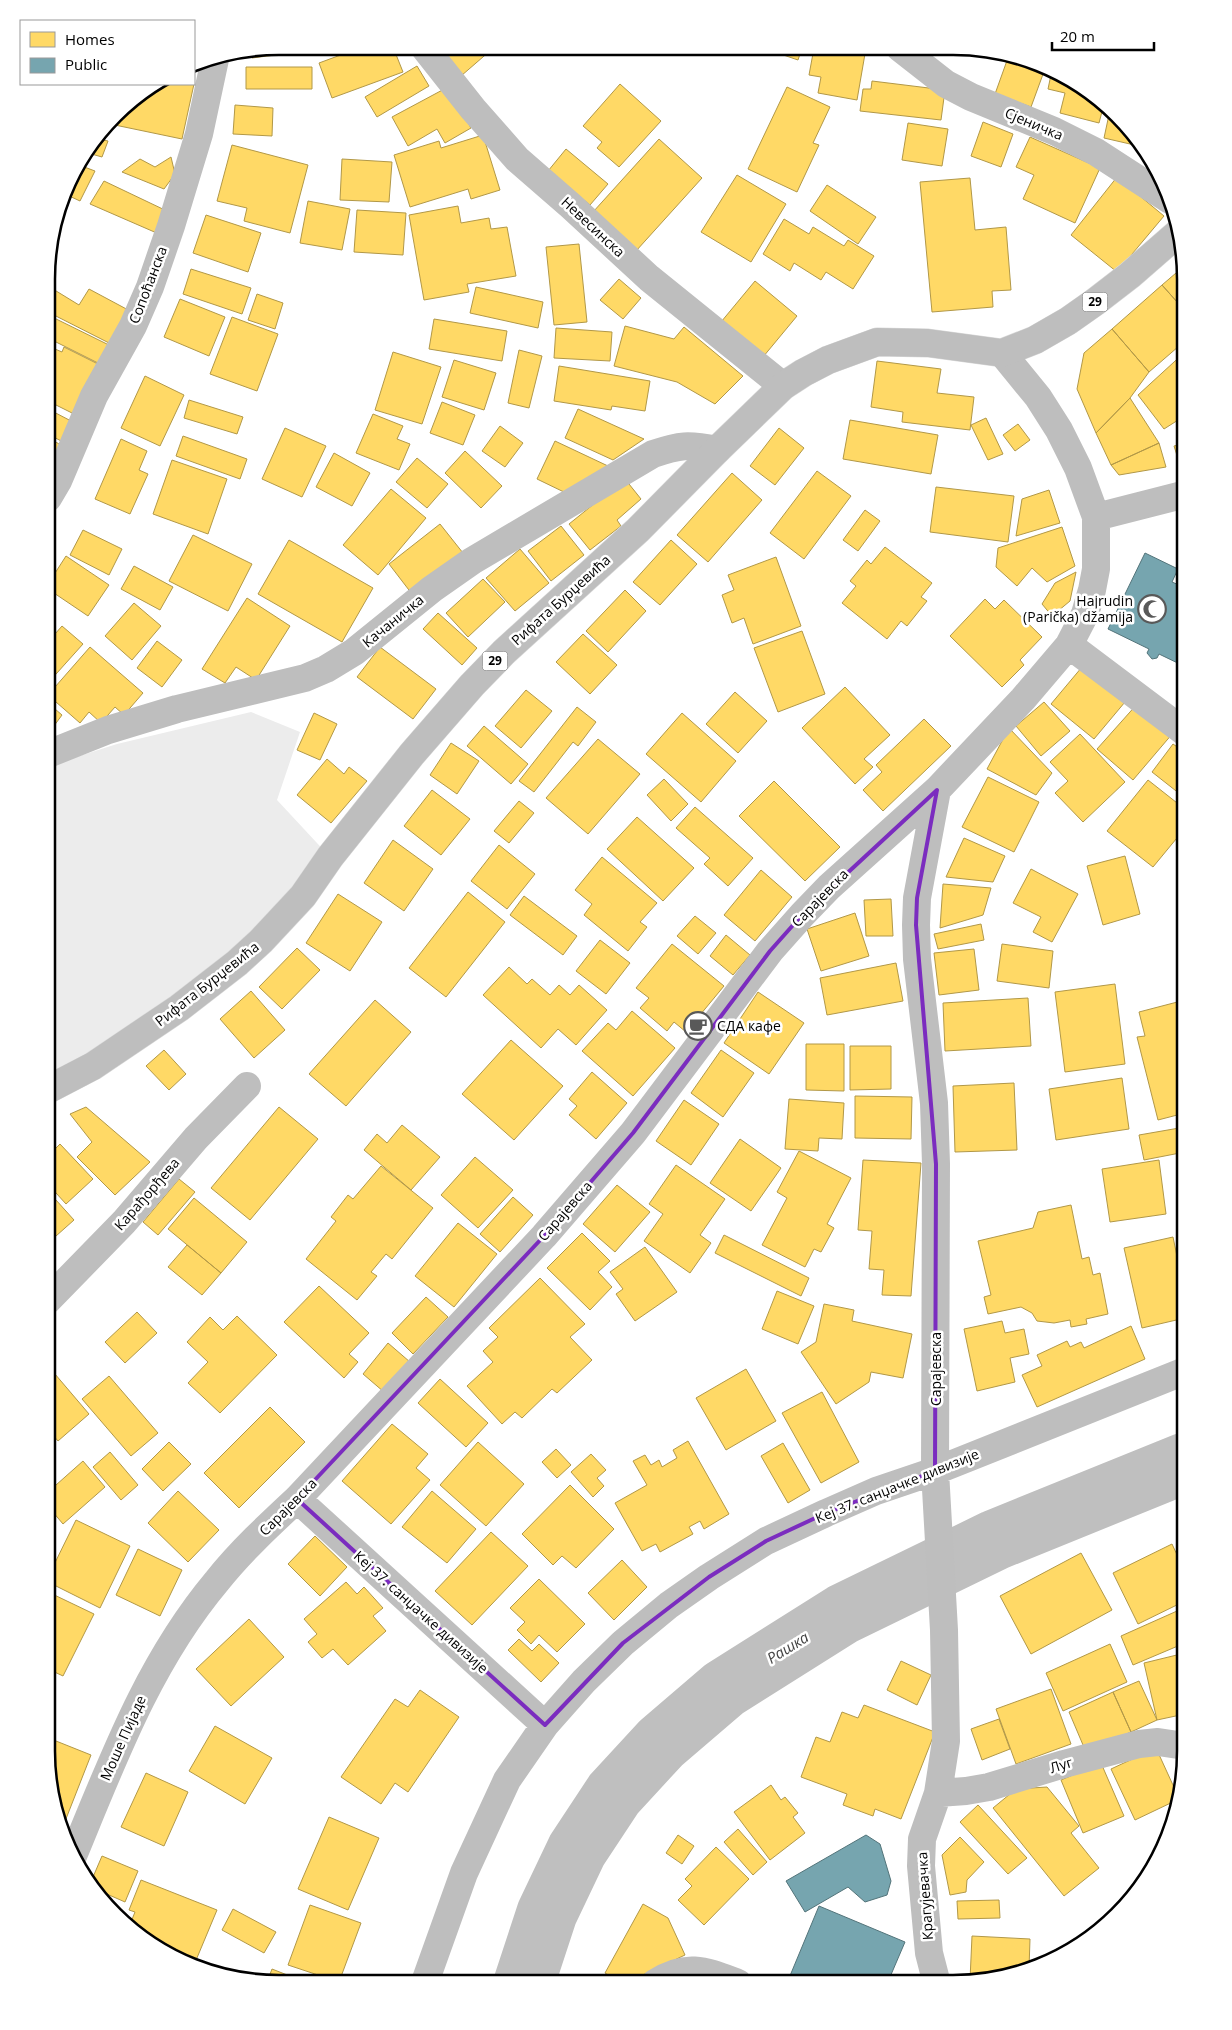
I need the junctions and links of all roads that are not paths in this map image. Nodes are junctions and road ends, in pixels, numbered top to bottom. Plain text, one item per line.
1 (430, 55) edge
2 (909, 55) edge
3 (214, 65) edge
4 (1160, 193) edge
5 (1173, 237) edge
6 (1002, 353) junction
7 (783, 386) junction
8 (717, 450) junction
9 (55, 485) edge
10 (1177, 496) edge
11 (1096, 517) junction
12 (1069, 645) junction
13 (1177, 726) edge
14 (55, 751) edge
15 (937, 790) junction
16 (55, 1086) edge
17 (247, 1086) dead end
18 (55, 1293) edge
19 (1177, 1374) edge
20 (935, 1471) junction
21 (296, 1499) junction
22 (937, 1511) joint
23 (183, 1626) joint
24 (546, 1725) junction
25 (1177, 1745) edge
26 (938, 1793) junction
27 (77, 1848) edge
28 (428, 1975) edge
29 (672, 1975) edge
30 (718, 1975) edge
31 (935, 1975) edge

1 - 7 street, Невесинска
2 - 4 street, Сјеничка
3 - 9 street, Сопоћанска
5 - 6 street, 29
6 - 7 street, Рифата Бурџевића / 29
6 - 11 street
7 - 8 street, Рифата Бурџевића / 29
8 - 14 street, Качаничка
8 - 16 street, Рифата Бурџевића / 29
10 - 11 street
11 - 12 street, Сарајевска
12 - 13 street
12 - 15 street, Сарајевска
15 - 20 street, Сарајевска
15 - 21 street, Сарајевска
17 - 18 street, Карађорђева
19 - 20 street, Кеј 37. санџачке дивизије
20 - 22 street, Сарајевска
20 - 24 street, Кеј 37. санџачке дивизије
21 - 23 street, Сарајевска
21 - 24 street, Кеј 37. санџачке дивизије
22 - 26 street, Крагујевачка
23 - 27 street, Моше Пијаде
24 - 28 street, Кеј 37. санџачке дивизије
25 - 26 street, Луг
26 - 31 street, Крагујевачка
29 - 30 street

